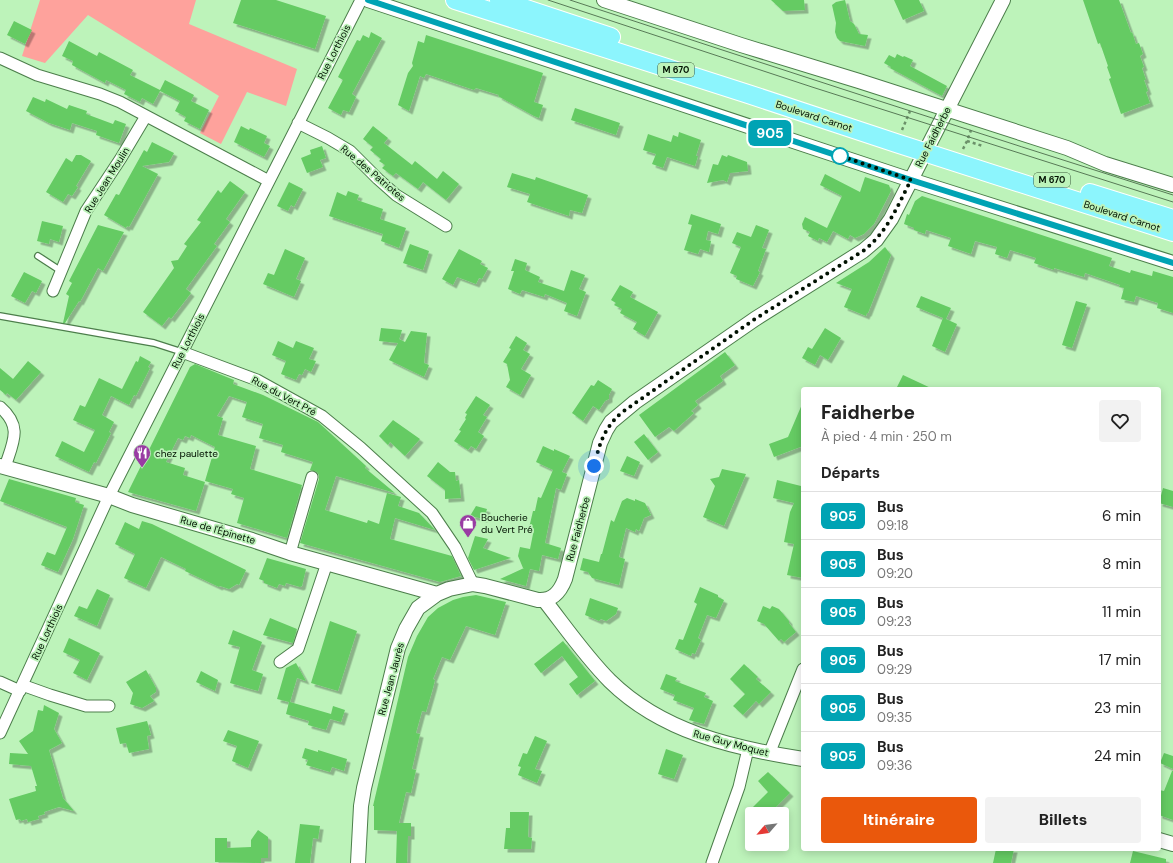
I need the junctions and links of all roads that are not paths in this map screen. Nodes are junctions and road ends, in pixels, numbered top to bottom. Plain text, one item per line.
1 (361, 0) edge
2 (368, 0) edge
3 (455, 0) edge
4 (499, 0) edge
5 (604, 0) edge
6 (1003, 0) edge
7 (0, 58) edge
8 (947, 109) junction
9 (146, 116) junction
10 (298, 123) junction
11 (928, 147) junction
12 (911, 180) junction
13 (269, 181) junction
14 (1173, 185) edge
15 (1173, 219) edge
16 (446, 226) dead end
17 (1173, 232) edge
18 (38, 256) dead end
19 (1173, 263) edge
20 (61, 271) junction
21 (53, 291) dead end
22 (0, 316) edge
23 (182, 352) junction
24 (0, 407) edge
25 (2, 466) edge
26 (312, 477) dead end
27 (109, 496) junction
28 (290, 553) junction
29 (327, 563) junction
30 (473, 584) junction
31 (437, 594) junction
32 (545, 600) junction
33 (280, 662) dead end
34 (801, 674) edge
35 (0, 682) edge
36 (21, 688) junction
37 (109, 706) dead end
38 (0, 733) edge
39 (748, 749) junction
40 (769, 754) junction
41 (801, 759) edge
42 (1161, 841) edge
43 (1173, 844) edge
44 (358, 863) edge
45 (712, 863) edge

1 - 10 street, Rue Lorthiois
2 - 12 street
3 - 11 main road, Boulevard Carnot / M 670
4 - 11 main road, Boulevard Carnot / M 670
5 - 8 street
6 - 8 street, Rue Faidherbe
7 - 9 street
8 - 11 street, Rue Faidherbe
8 - 14 street
9 - 13 street
9 - 20 street, Rue Jean Moulin
10 - 13 street, Rue Lorthiois
10 - 16 street, Rue des Patriotes
11 - 12 street, Rue Faidherbe
11 - 15 main road, Boulevard Carnot / M 670
11 - 17 main road, Boulevard Carnot / M 670
12 - 19 street
12 - 32 street, Rue Faidherbe
13 - 23 street, Rue Lorthiois
18 - 20 lane
20 - 21 street, Rue Jean Moulin
22 - 23 lane, Rue du Vert Pré
23 - 27 street, Rue Lorthiois
23 - 30 street, Rue du Vert Pré
24 - 25 street
25 - 27 street, Rue de l'Épinette
26 - 28 street
27 - 28 street, Rue de l'Épinette
27 - 36 street, Rue Lorthiois
28 - 29 street, Rue de l'Épinette
29 - 31 street, Rue de l'Épinette
29 - 33 street
30 - 31 street, Rue Jean Jaurès
30 - 32 street, Rue Jean Jaurès
31 - 44 street, Rue Jean Jaurès
32 - 39 street, Rue Guy Moquet
34 - 40 street
35 - 36 street
36 - 37 street
36 - 38 street, Rue Lorthiois
39 - 40 street, Rue Guy Moquet
39 - 45 street
40 - 41 street, Rue Guy Moquet
42 - 43 street

